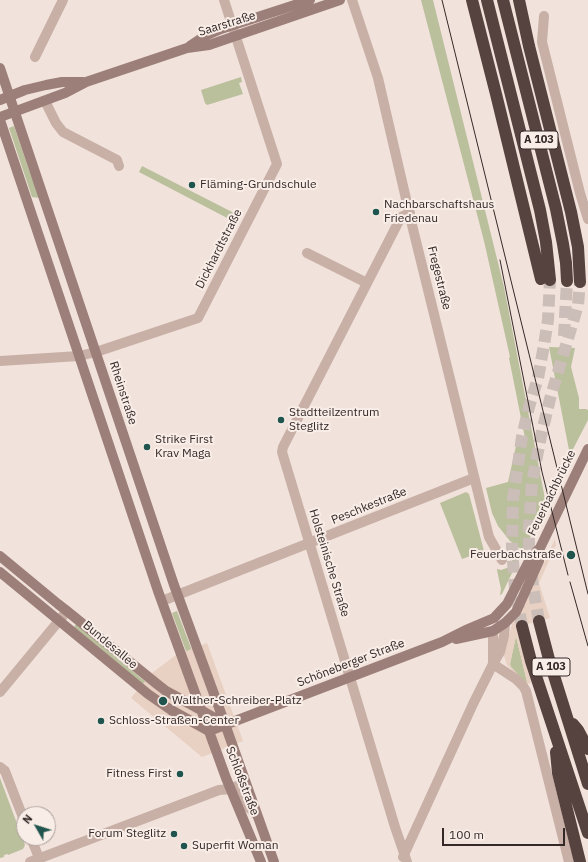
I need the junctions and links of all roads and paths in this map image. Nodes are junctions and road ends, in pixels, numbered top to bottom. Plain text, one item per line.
1 (63, 0) edge
2 (224, 0) edge
3 (310, 0) edge
4 (340, 0) edge
5 (352, 0) edge
6 (472, 0) edge
7 (487, 0) edge
8 (503, 0) edge
9 (519, 0) edge
10 (544, 16) dead end
11 (232, 25) junction
12 (236, 36) junction
13 (188, 47) junction
14 (35, 57) dead end
15 (0, 68) edge
16 (85, 82) junction
17 (5, 98) edge
18 (45, 101) junction
19 (14, 112) junction
20 (0, 116) edge
21 (0, 120) edge
22 (119, 166) dead end
23 (587, 208) edge
24 (410, 213) junction
25 (588, 219) edge
26 (307, 253) dead end
27 (567, 281) tunnel mouth
28 (580, 282) tunnel mouth
29 (367, 283) junction
30 (96, 352) junction
31 (79, 356) junction
32 (0, 361) edge
33 (588, 449) edge
34 (474, 478) junction
35 (309, 543) junction
36 (540, 548) junction
37 (0, 556) edge
38 (502, 560) dead end
39 (0, 572) edge
40 (178, 595) junction
41 (162, 601) junction
42 (67, 610) junction
43 (494, 618) junction
44 (59, 620) junction
45 (539, 621) tunnel mouth
46 (505, 624) junction
47 (522, 626) tunnel mouth
48 (493, 631) junction
49 (442, 642) junction
50 (493, 664) junction
51 (350, 677) junction
52 (0, 692) edge
53 (201, 710) junction
54 (566, 713) junction
55 (225, 724) junction
56 (209, 730) junction
57 (554, 731) junction
58 (588, 749) edge
59 (0, 766) edge
60 (223, 770) junction
61 (588, 784) edge
62 (231, 788) junction
63 (219, 790) junction
64 (19, 806) edge
65 (257, 815) junction
66 (588, 833) edge
67 (33, 846) edge
68 (404, 859) edge
69 (36, 860) edge
70 (272, 861) edge
71 (261, 862) edge
72 (569, 862) edge
73 (580, 862) edge

1 - 14 street
2 - 11 street, Dickhardtstraße
3 - 11 street, Saarstraße
4 - 12 street, Saarstraße
5 - 24 street, Fregestraße
6 - 7 highway, A 103
8 - 27 highway, A 103
9 - 28 highway
10 - 23 street
11 - 12 street, Dickhardtstraße
11 - 13 street, Saarstraße
12 - 13 street, Saarstraße
12 - 30 street, Dickhardtstraße
13 - 16 street, Saarstraße
15 - 17 street, Rheinstraße
16 - 17 street, Saarstraße
16 - 18 street, Saarstraße
17 - 19 street, Rheinstraße
18 - 19 street, Saarstraße
18 - 22 street
19 - 20 street, Saarstraße
19 - 30 street, Rheinstraße
21 - 31 street
23 - 25 street
24 - 29 street, Holsteinische Straße
24 - 34 street, Fregestraße
26 - 29 street
29 - 35 street, Holsteinische Straße
30 - 31 street, Dickhardtstraße
30 - 40 street, Rheinstraße
31 - 32 street, Dickhardtstraße
31 - 41 street
33 - 36 street, Feuerbachbrücke
34 - 35 street, Peschkestraße
34 - 38 street, Fregestraße
35 - 40 street, Peschkestraße
35 - 51 street, Holsteinische Straße
36 - 43 street
36 - 46 street
37 - 42 street, Bundesallee
39 - 44 street, Bundesallee
40 - 41 street, Peschkestraße
40 - 55 street, Rheinstraße
41 - 53 street
42 - 44 street
42 - 53 street, Bundesallee
43 - 46 street
43 - 48 street
43 - 49 street, Schöneberger Straße
44 - 52 street
44 - 56 street, Bundesallee
45 - 54 highway, A 103
46 - 48 street
46 - 50 street
47 - 57 highway, A 103
48 - 49 street, Schöneberger Straße
48 - 50 street
49 - 51 street, Schöneberger Straße
50 - 68 street
50 - 72 street
51 - 55 street, Schöneberger Straße
51 - 68 street, Holsteinische Straße
53 - 55 street
53 - 56 street, Schloßstraße
54 - 58 highway
54 - 61 highway, A 103
55 - 56 street
55 - 65 street, Schloßstraße
56 - 60 street, Schloßstraße
57 - 66 highway, A 103
57 - 73 highway
59 - 64 street
60 - 62 street, Schloßstraße
60 - 63 street
62 - 63 street
62 - 65 street
62 - 71 street, Schloßstraße
63 - 69 street
65 - 70 street, Schloßstraße
67 - 69 street

